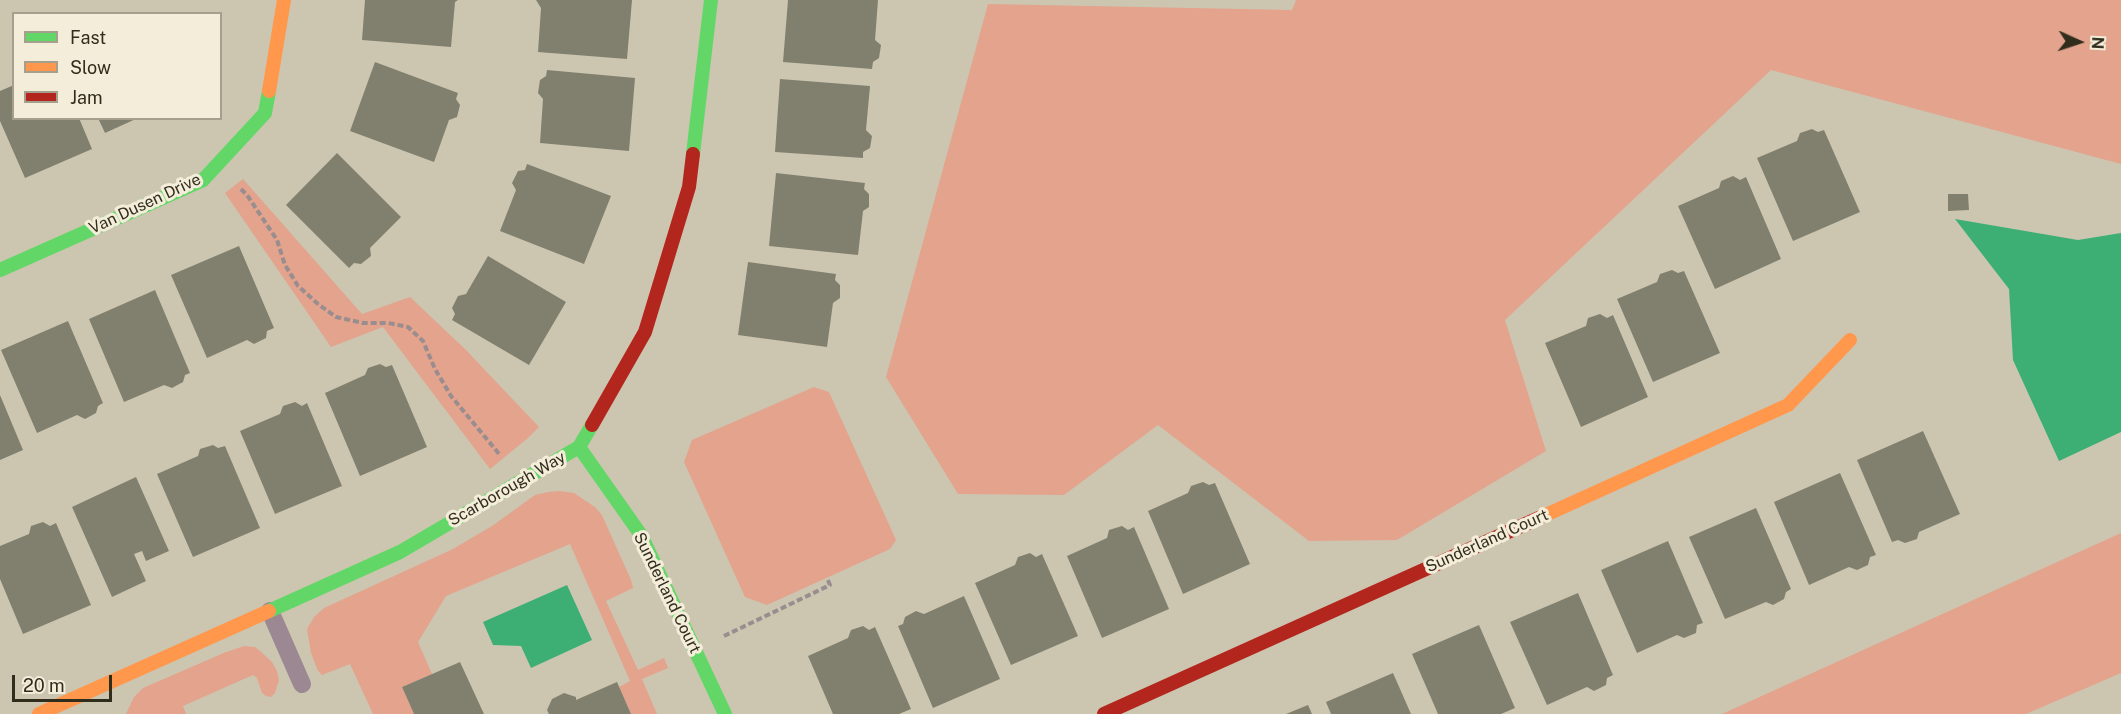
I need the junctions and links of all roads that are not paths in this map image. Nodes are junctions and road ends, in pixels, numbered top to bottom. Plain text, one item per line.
1 (284, 0) edge
2 (711, 0) edge
3 (0, 270) edge
4 (1850, 340) dead end
5 (579, 447) junction
6 (270, 611) junction
7 (302, 684) dead end
8 (39, 714) edge
9 (725, 714) edge
10 (1104, 714) edge

1 - 3 street, Van Dusen Drive
2 - 5 street, Scarborough Way
4 - 10 street, Sunderland Court
5 - 6 street, Scarborough Way
5 - 9 street, Sunderland Court
6 - 7 lane
6 - 8 street, Scarborough Way

